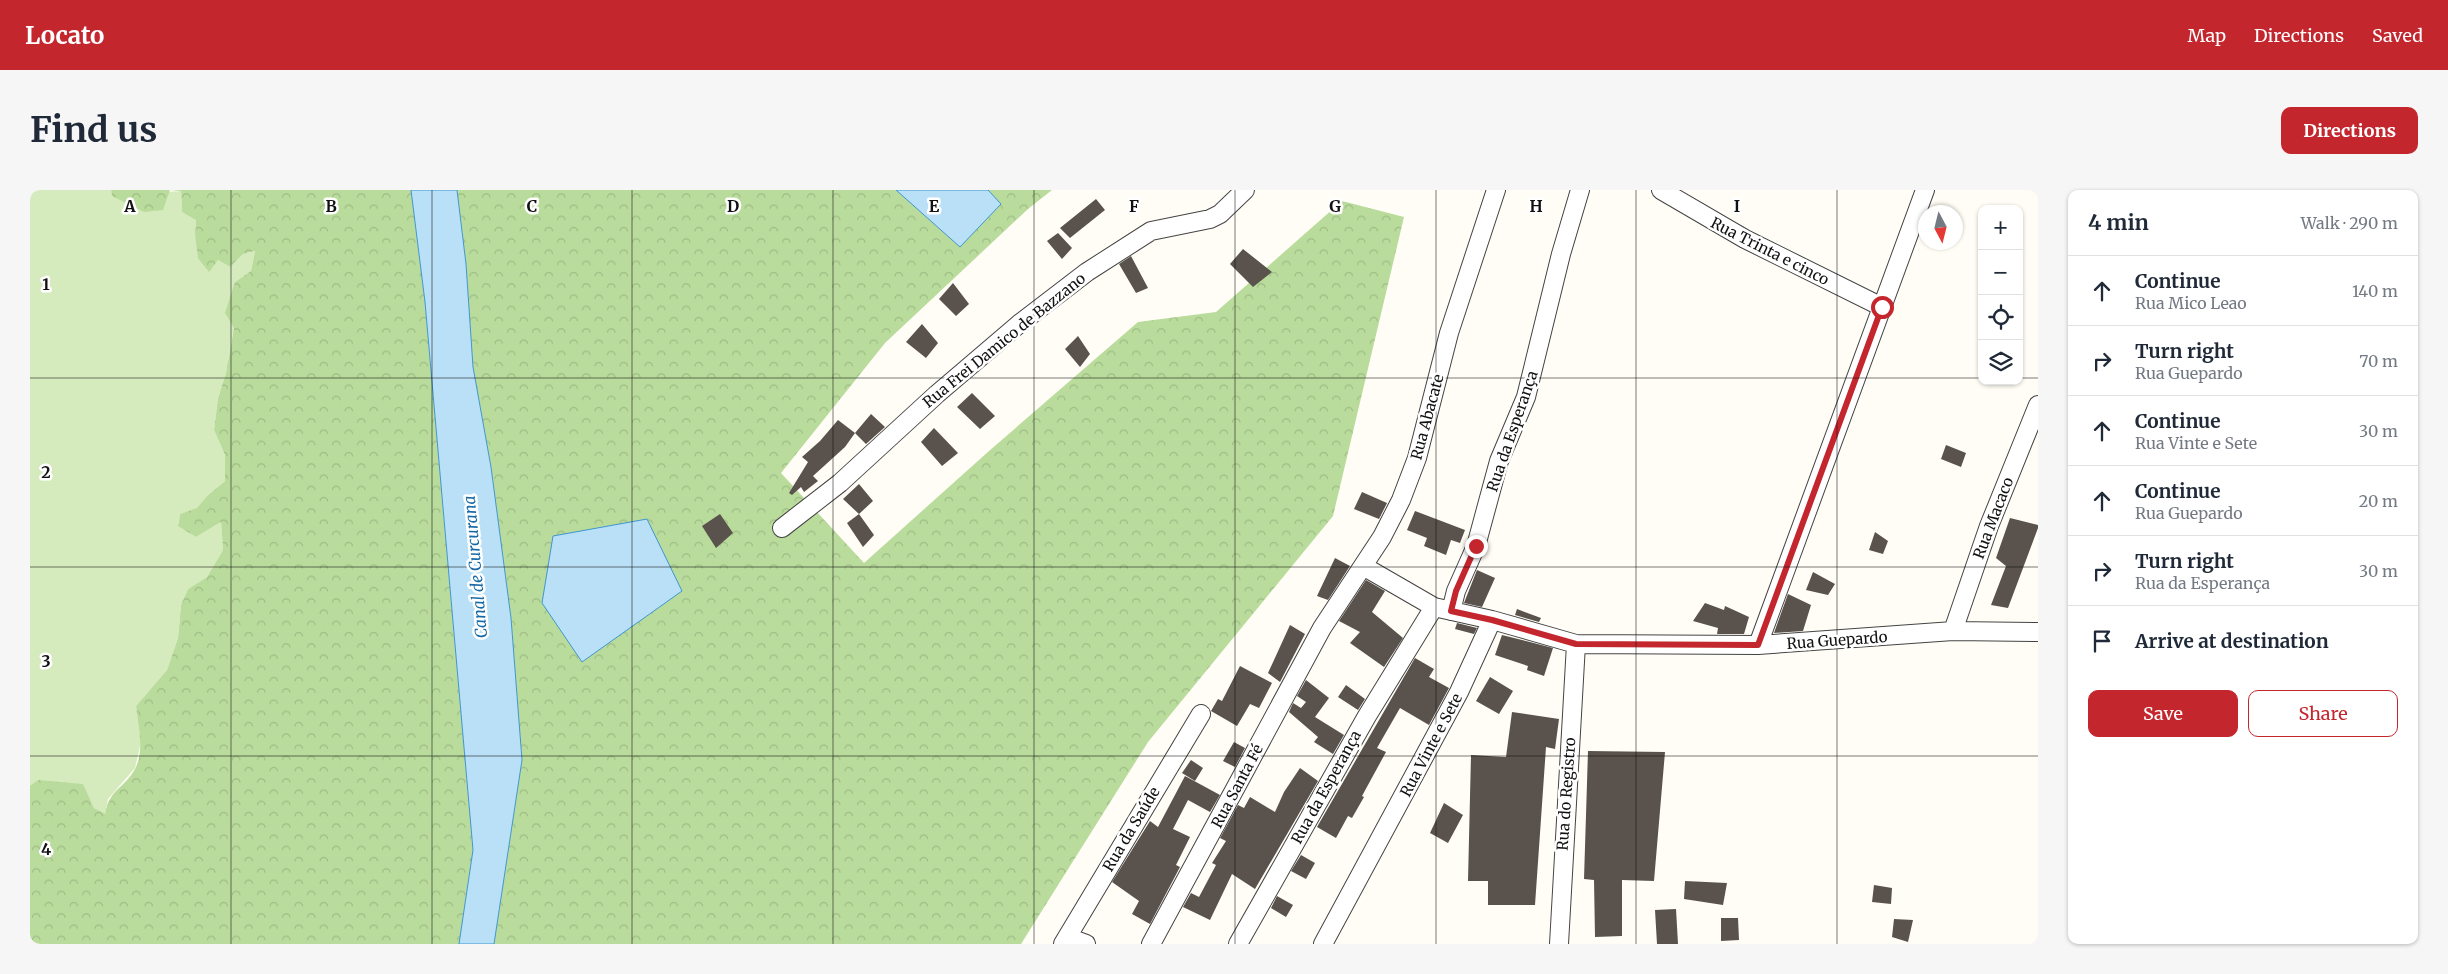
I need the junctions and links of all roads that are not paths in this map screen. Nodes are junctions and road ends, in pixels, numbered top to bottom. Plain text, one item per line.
1 (1245, 190) edge
2 (1496, 190) edge
3 (1580, 190) edge
4 (1661, 190) edge
5 (1925, 190) edge
6 (1882, 307) junction
7 (2038, 406) edge
8 (782, 528) dead end
9 (1363, 566) junction
10 (1443, 609) junction
11 (1492, 620) junction
12 (1322, 628) joint
13 (1953, 631) junction
14 (2038, 632) edge
15 (1576, 644) junction
16 (1758, 645) junction
17 (1201, 714) dead end
18 (1065, 940) edge
19 (1086, 944) edge
20 (1151, 944) edge
21 (1238, 944) edge
22 (1323, 944) edge
23 (1559, 944) edge

1 - 8 street, Rua Frei Damico de Bazzano
2 - 9 street, Rua Abacate
3 - 10 street, Rua da Esperança
4 - 6 street, Rua Trinta e cinco
5 - 6 street
6 - 16 street
7 - 13 street, Rua Macaco
9 - 10 street
9 - 12 street, Rua Abacate
10 - 11 street
10 - 21 street, Rua da Esperança
11 - 15 street
11 - 22 street, Rua Vinte e Sete
12 - 20 street, Rua Santa Fé
13 - 14 street, Rua Guepardo
13 - 16 street, Rua Guepardo
15 - 16 street, Rua Guepardo
15 - 23 street, Rua do Registro
17 - 18 street, Rua da Saúde
18 - 19 street

